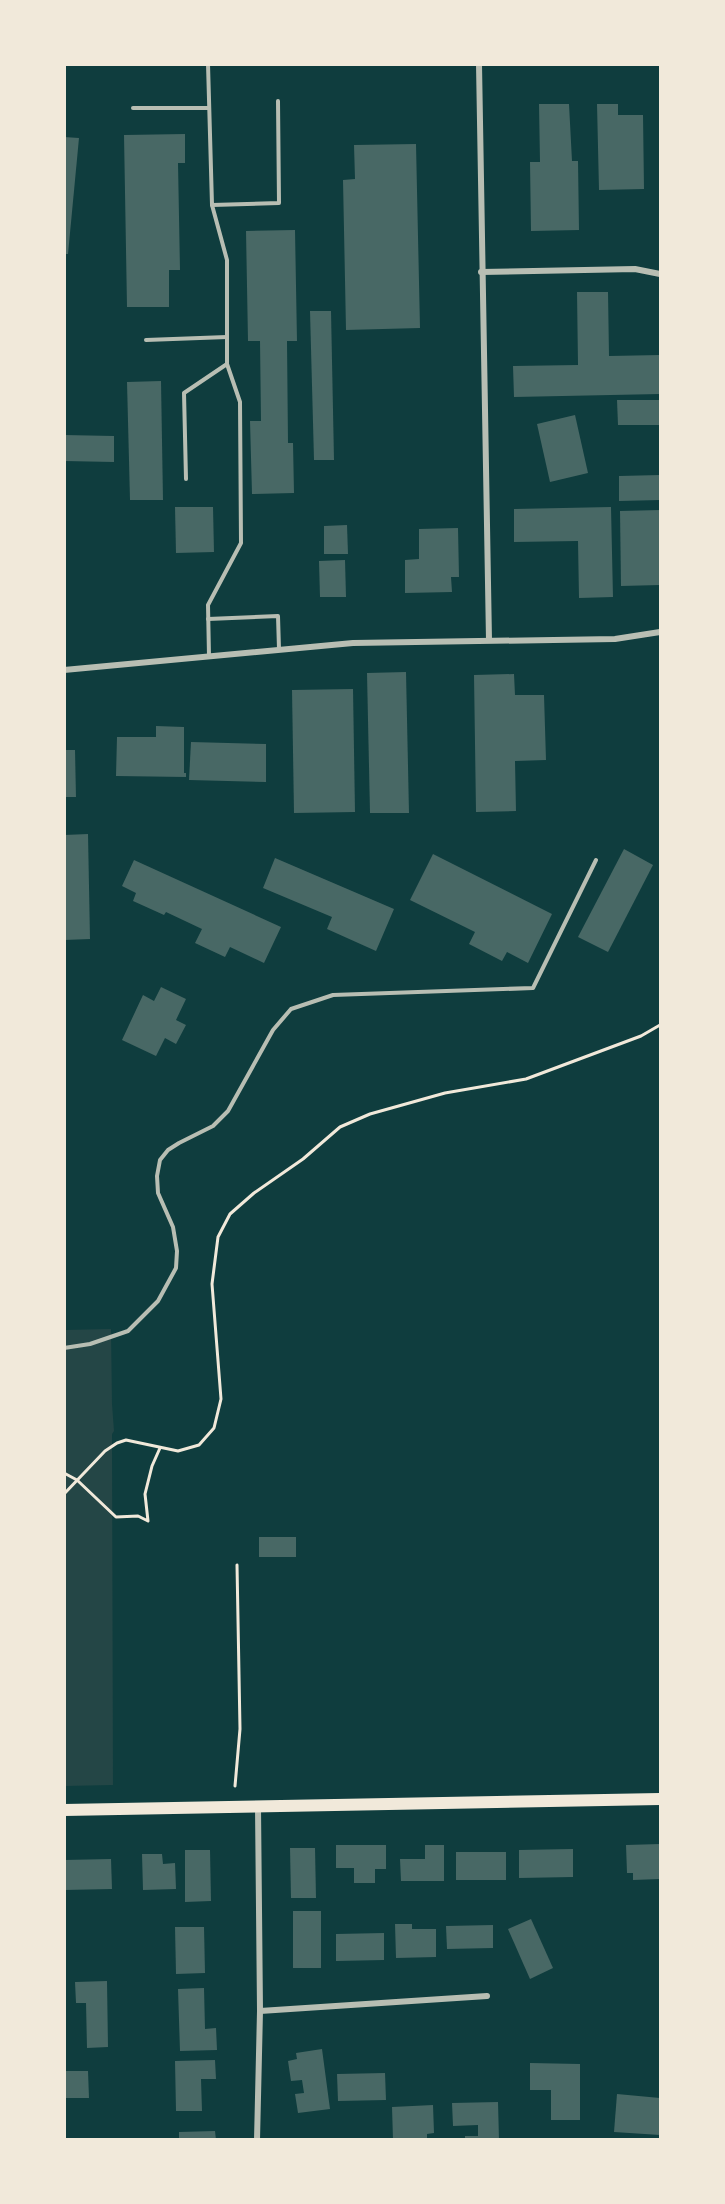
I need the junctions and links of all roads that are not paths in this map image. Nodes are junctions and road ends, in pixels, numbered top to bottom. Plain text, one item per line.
1 (208, 64) edge
2 (478, 64) edge
3 (278, 101) dead end
4 (133, 108) dead end
5 (209, 108) junction
6 (212, 205) junction
7 (481, 272) junction
8 (660, 274) edge
9 (227, 337) junction
10 (146, 340) dead end
11 (228, 364) junction
12 (186, 479) dead end
13 (208, 619) junction
14 (660, 632) edge
15 (489, 640) junction
16 (279, 650) junction
17 (209, 656) junction
18 (64, 670) edge
19 (596, 860) dead end
20 (64, 1348) edge
21 (660, 1799) edge
22 (258, 1807) junction
23 (64, 1810) edge
24 (487, 1996) dead end
25 (260, 2011) junction
26 (257, 2139) edge

1 - 5 lane
2 - 7 street
3 - 6 lane
4 - 5 lane
5 - 6 lane
6 - 9 lane
7 - 8 street
7 - 15 street
9 - 10 lane
9 - 11 lane
11 - 12 lane
11 - 13 lane
13 - 16 lane
13 - 17 lane
14 - 15 street
15 - 16 street
16 - 17 street
17 - 18 street
19 - 20 lane
21 - 22 main road
22 - 23 main road
22 - 25 street
24 - 25 street
25 - 26 street

